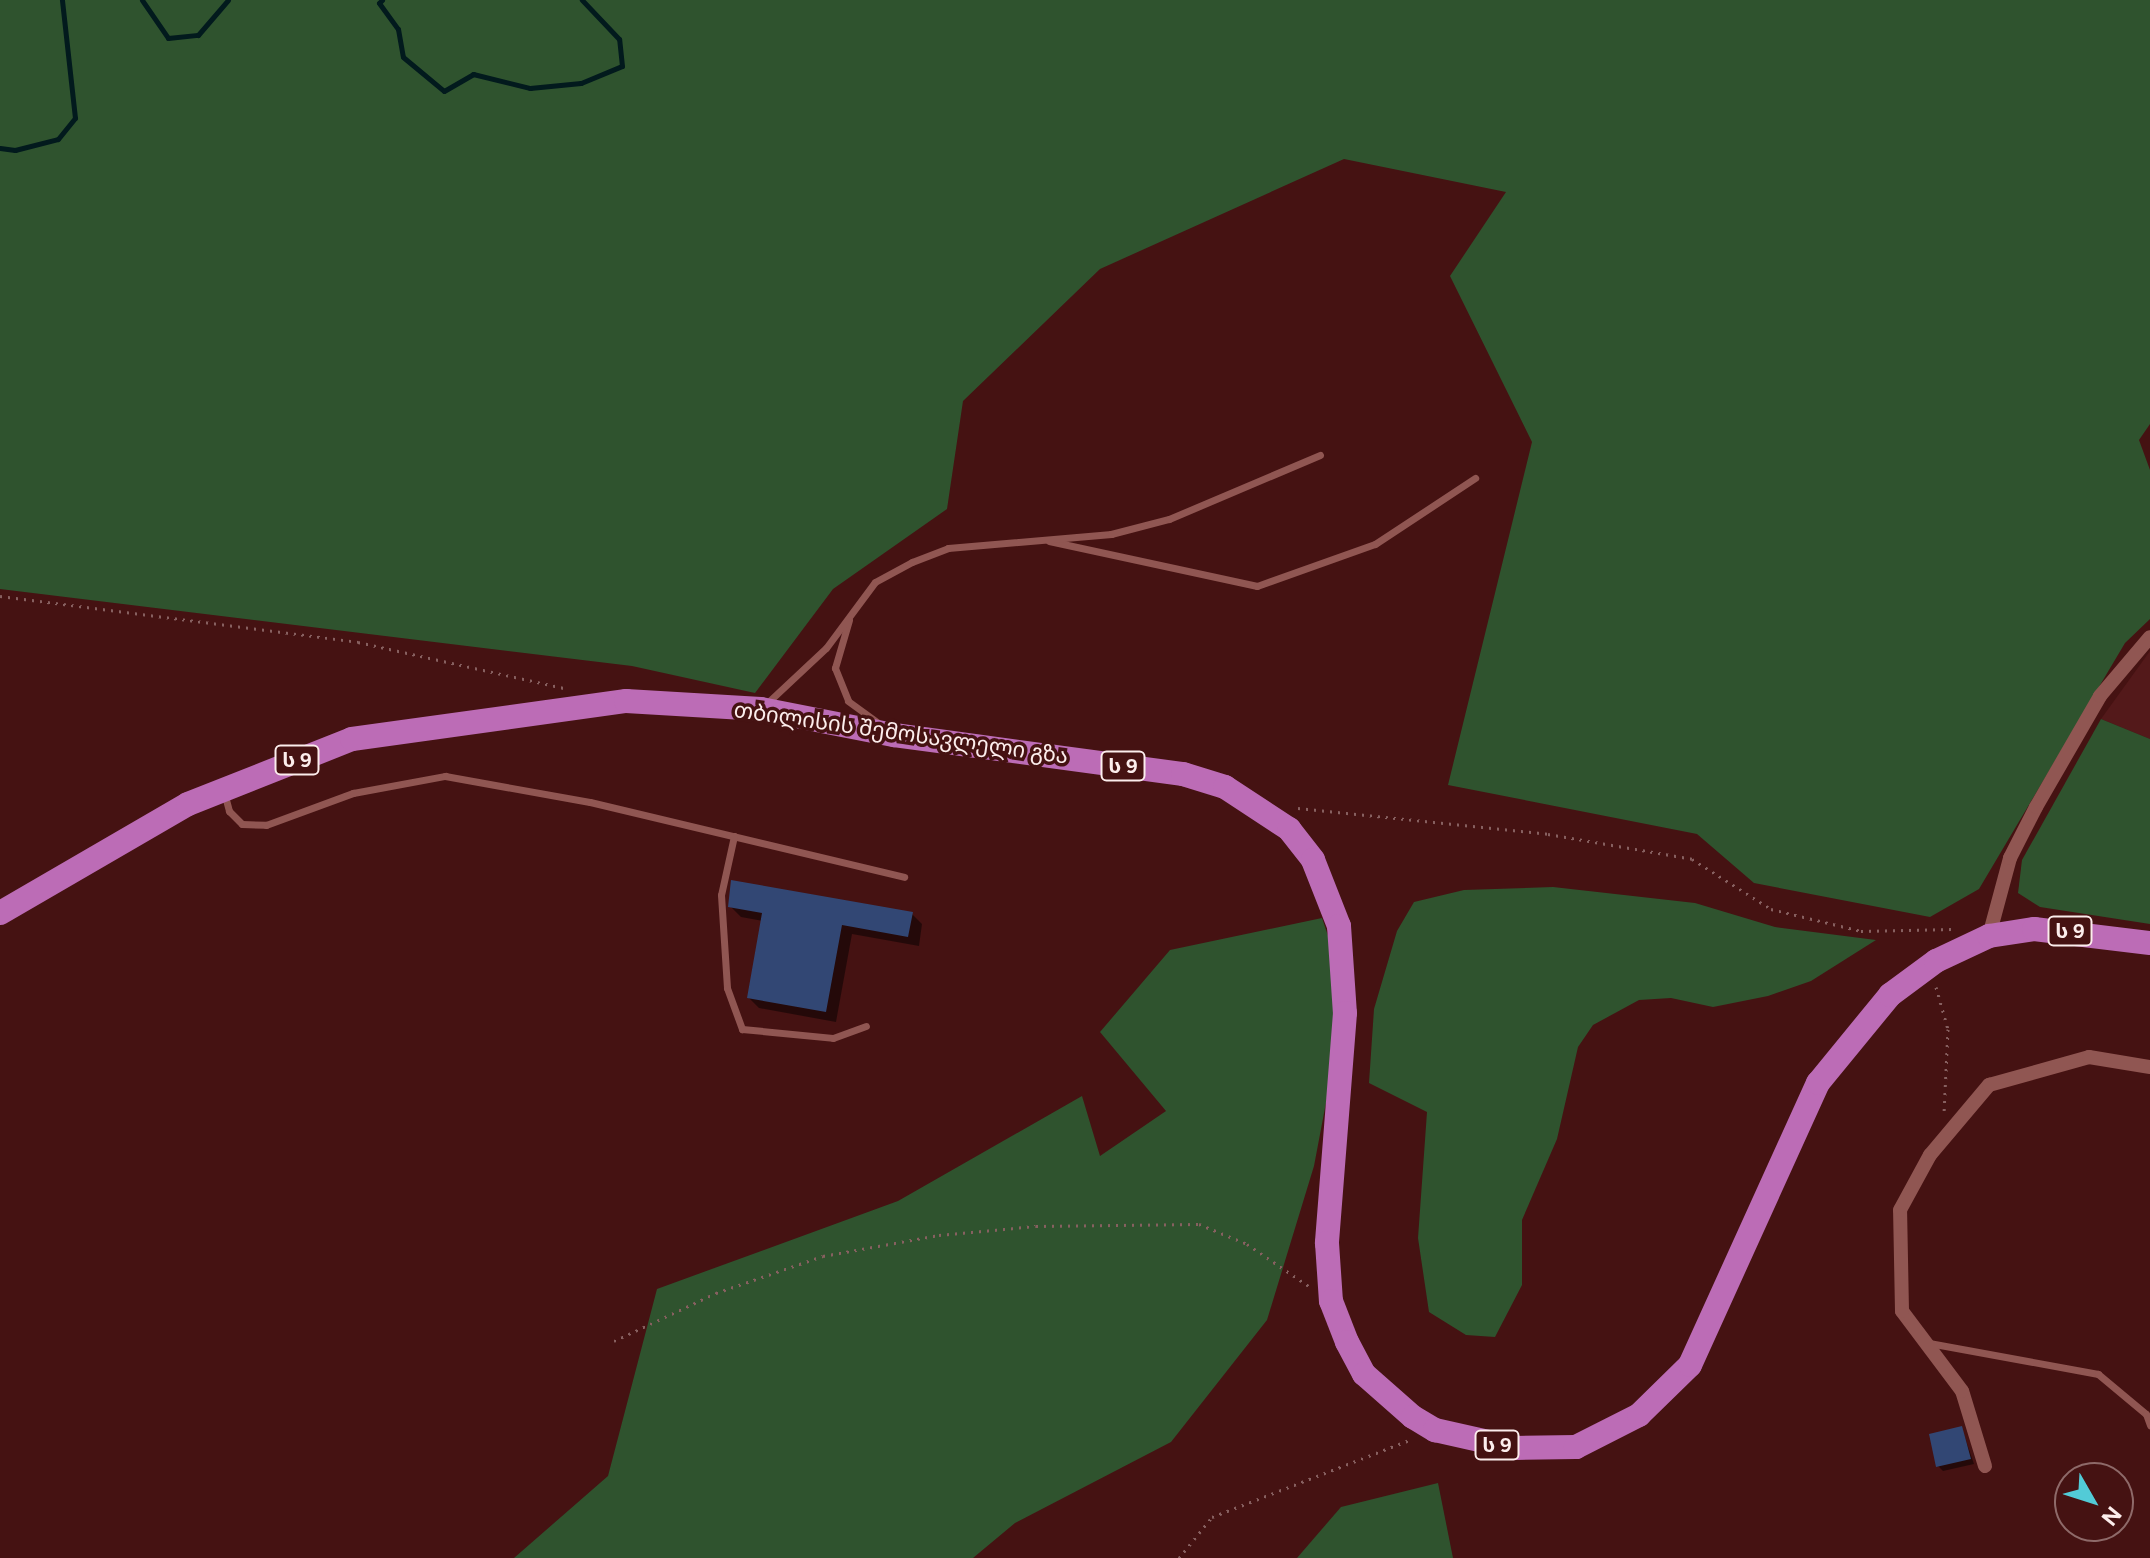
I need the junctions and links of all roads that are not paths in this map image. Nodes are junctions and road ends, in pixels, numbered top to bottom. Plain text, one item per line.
1 (1320, 455) dead end
2 (1475, 478) dead end
3 (1041, 540) junction
4 (875, 582) junction
5 (2150, 637) edge
6 (761, 709) junction
7 (894, 735) junction
8 (224, 789) junction
9 (734, 836) junction
10 (904, 877) dead end
11 (0, 913) edge
12 (1989, 936) junction
13 (2150, 943) edge
14 (866, 1026) dead end
15 (2150, 1067) edge
16 (1921, 1341) junction
17 (2150, 1425) edge
18 (1985, 1466) dead end

1 - 3 lane
2 - 3 lane
3 - 4 lane
4 - 6 lane
4 - 7 lane
5 - 12 street
6 - 7 highway, თბილისის შემოსავლელი გზა / ს 9
6 - 8 highway, თბილისის შემოსავლელი გზა / ს 9
7 - 12 highway, თბილისის შემოსავლელი გზა / ს 9
8 - 9 lane
8 - 11 highway, თბილისის შემოსავლელი გზა / ს 9
9 - 10 lane
9 - 14 lane
12 - 13 highway, თბილისის შემოსავლელი გზა / ს 9
15 - 16 street
16 - 17 lane
16 - 18 street

